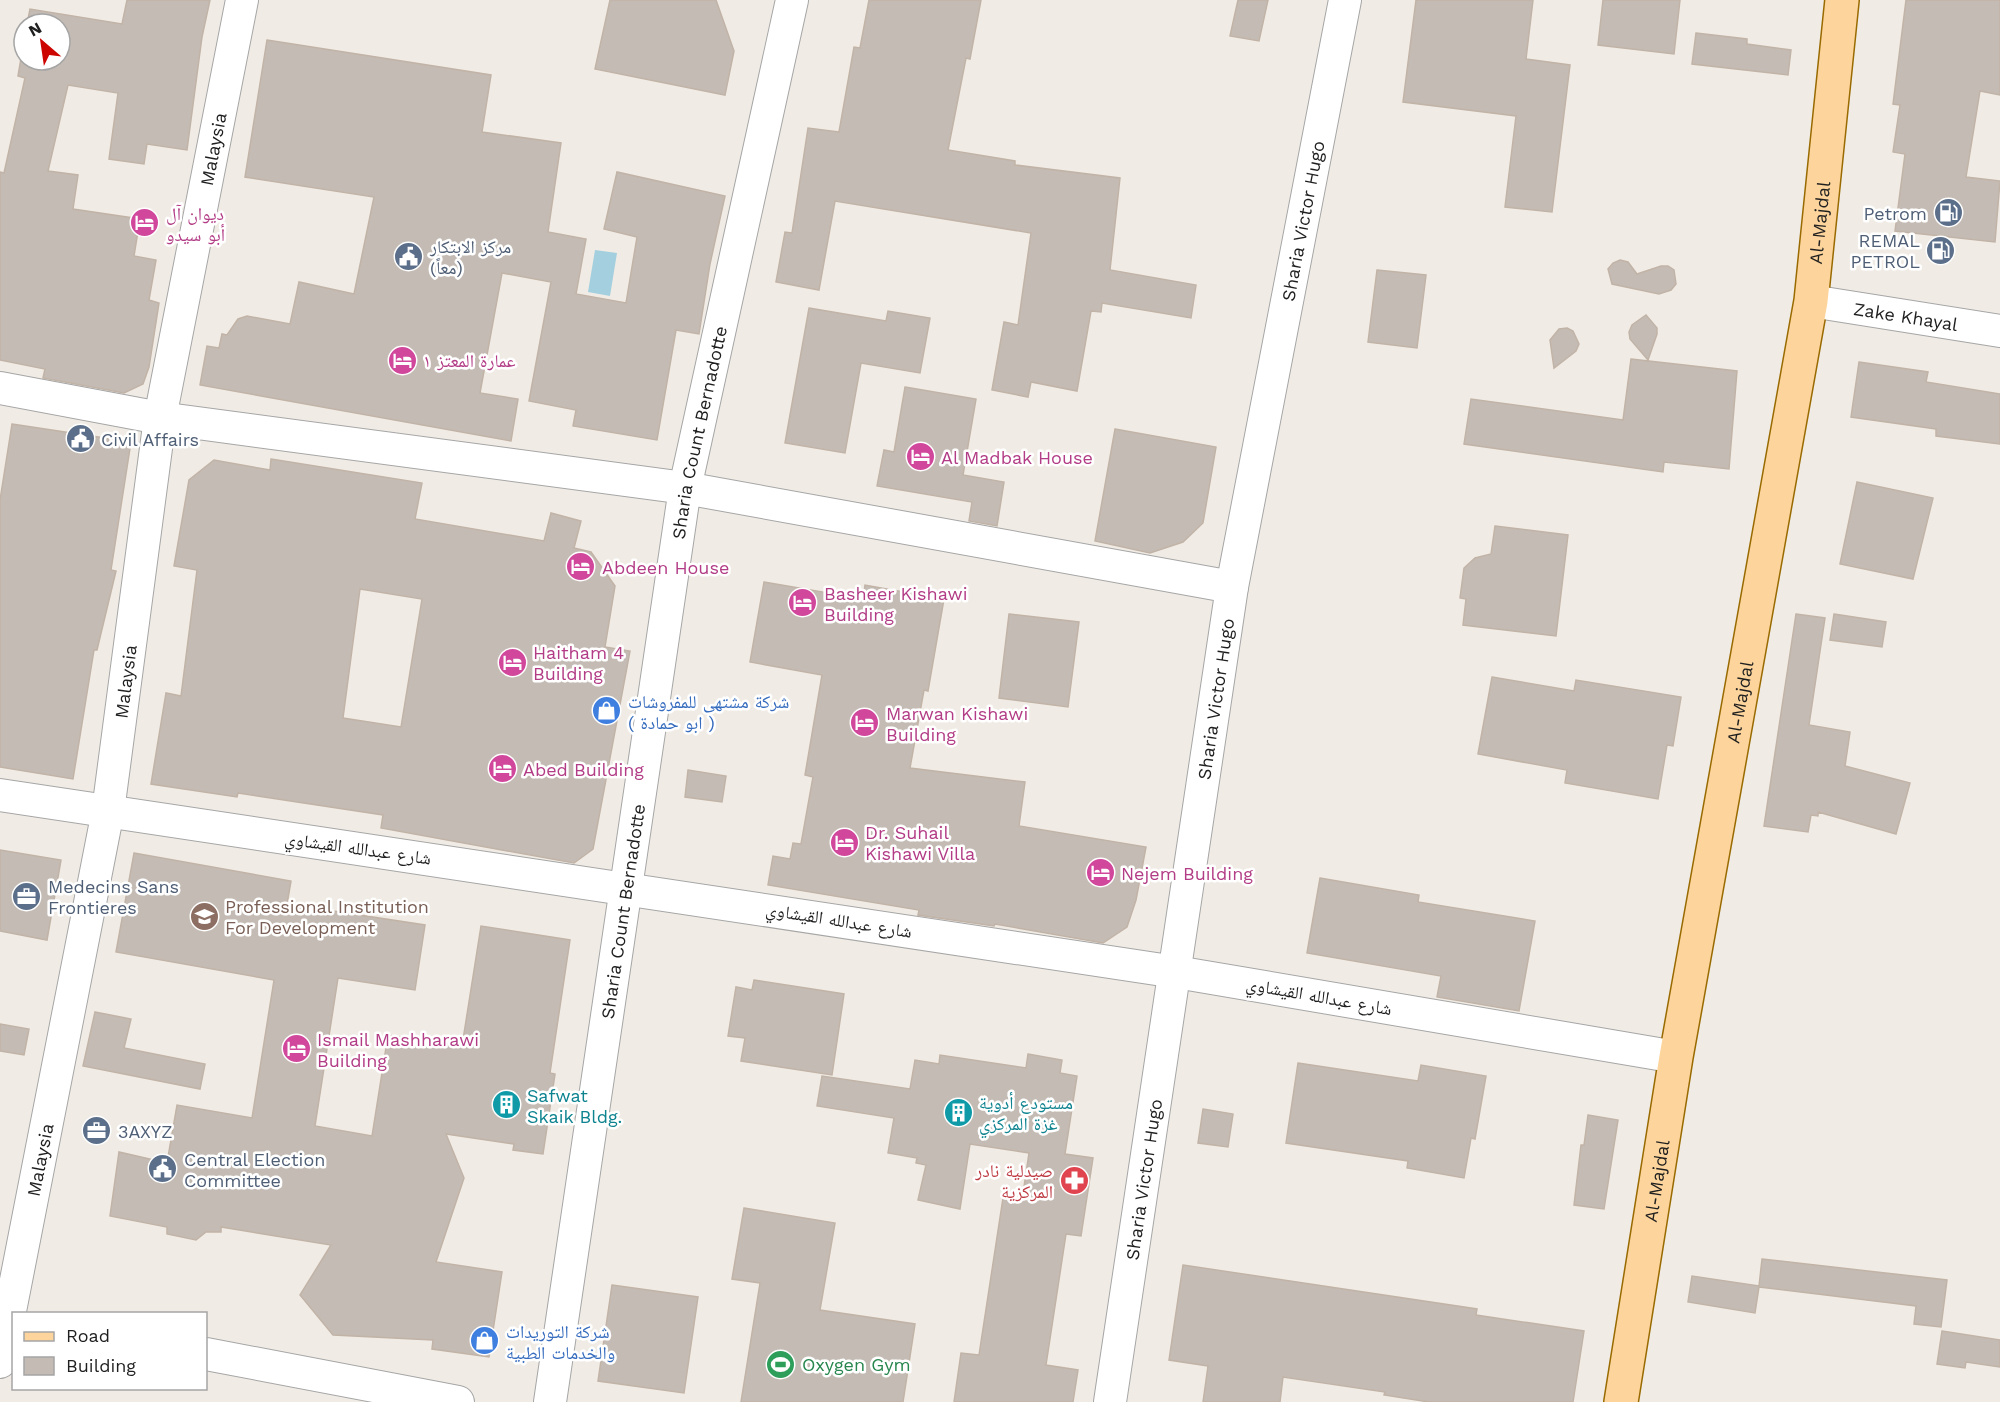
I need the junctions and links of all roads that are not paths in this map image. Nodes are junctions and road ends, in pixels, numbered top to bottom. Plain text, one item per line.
1 (242, 0) edge
2 (792, 0) edge
3 (1345, 0) edge
4 (1842, 0) edge
5 (1811, 301) junction
6 (2000, 331) edge
7 (0, 388) edge
8 (160, 418) junction
9 (685, 488) junction
10 (1232, 587) junction
11 (0, 795) edge
12 (108, 811) junction
13 (624, 887) junction
14 (1176, 972) junction
15 (1676, 1057) junction
16 (8, 1316) edge
17 (207, 1354) edge
18 (0, 1362) edge
19 (458, 1402) edge
20 (550, 1402) edge
21 (1110, 1402) edge
22 (1621, 1402) edge

1 - 8 street, Malaysia
2 - 9 street, Sharia Count Bernadotte
3 - 10 street, Sharia Victor Hugo
4 - 5 main road, Al-Majdal
5 - 6 street, Zake Khayal
5 - 15 main road, Al-Majdal
7 - 8 street
8 - 9 street
8 - 12 street, Malaysia
9 - 10 street
9 - 13 street, Sharia Count Bernadotte
10 - 14 street, Sharia Victor Hugo
11 - 12 street, شارع عبدالله القيشاوي
12 - 13 street, شارع عبدالله القيشاوي
12 - 16 street, Malaysia
13 - 14 street, شارع عبدالله القيشاوي
13 - 20 street, Sharia Count Bernadotte
14 - 15 street, شارع عبدالله القيشاوي
14 - 21 street, Sharia Victor Hugo
15 - 22 main road, Al-Majdal
16 - 18 street, Malaysia
17 - 19 street

